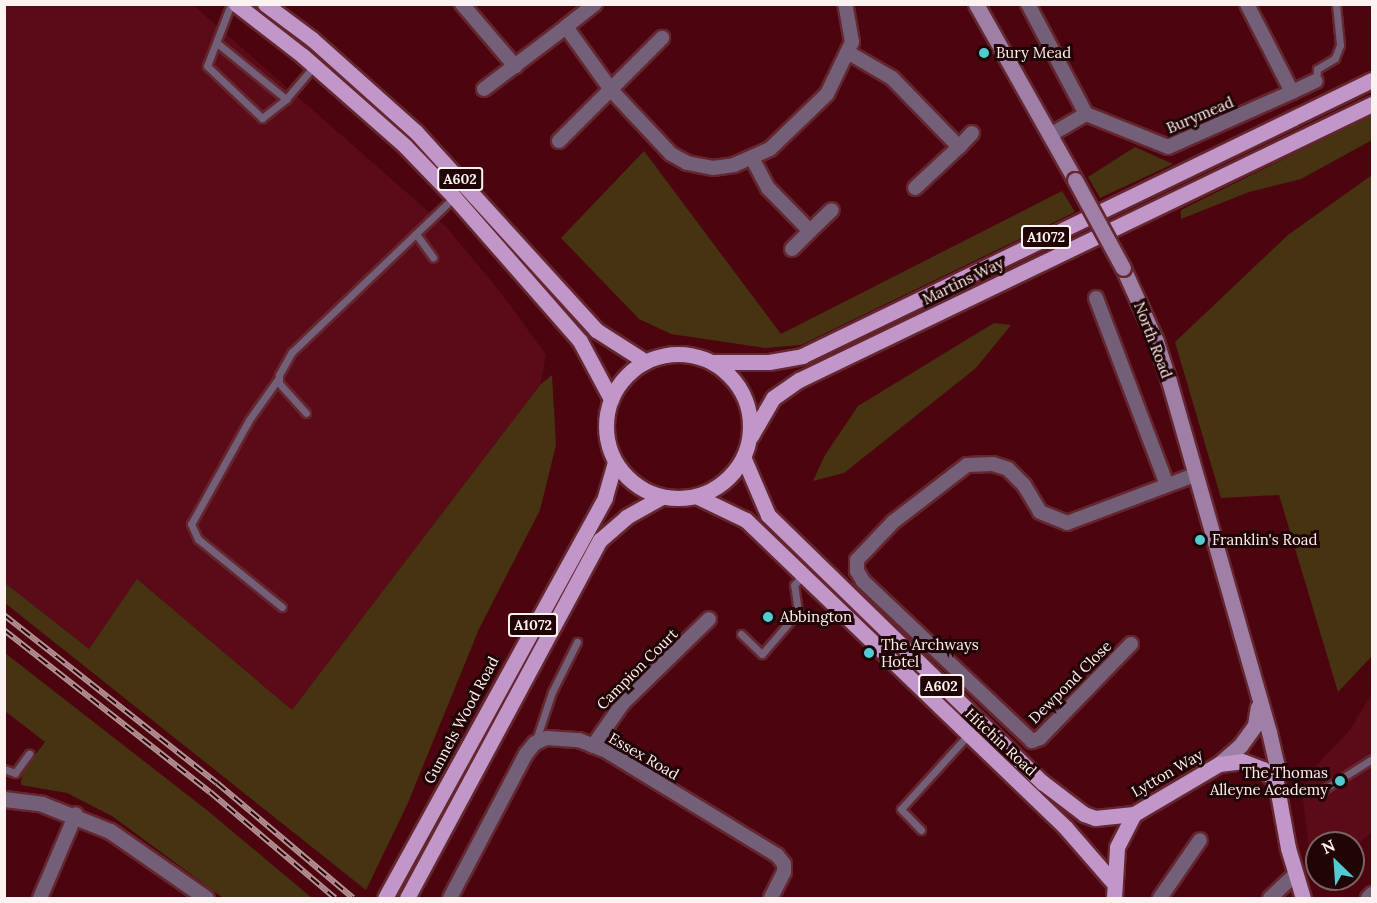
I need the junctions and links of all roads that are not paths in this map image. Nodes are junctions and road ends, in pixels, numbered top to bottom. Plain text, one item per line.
1 (231, 4) edge
2 (236, 4) edge
3 (265, 4) edge
4 (462, 4) edge
5 (595, 4) edge
6 (845, 4) edge
7 (976, 4) edge
8 (1028, 4) edge
9 (1246, 4) edge
10 (1336, 4) edge
11 (566, 27) junction
12 (662, 38) dead end
13 (217, 43) junction
14 (849, 53) junction
15 (314, 66) junction
16 (515, 66) junction
17 (1372, 80) edge
18 (1316, 81) joint
19 (494, 86) dead end
20 (612, 91) junction
21 (1292, 92) junction
22 (286, 99) junction
23 (1372, 104) edge
24 (1086, 114) junction
25 (972, 133) dead end
26 (1050, 135) junction
27 (559, 141) dead end
28 (958, 147) junction
29 (752, 158) junction
30 (915, 188) dead end
31 (454, 197) junction
32 (832, 210) dead end
33 (810, 231) junction
34 (416, 234) junction
35 (792, 249) dead end
36 (433, 257) dead end
37 (1096, 298) dead end
38 (646, 362) junction
39 (712, 362) junction
40 (278, 379) junction
41 (611, 399) junction
42 (306, 413) dead end
43 (751, 436) junction
44 (744, 459) junction
45 (615, 462) junction
46 (1195, 475) junction
47 (1167, 485) junction
48 (698, 496) junction
49 (662, 497) junction
50 (802, 576) junction
51 (282, 607) dead end
52 (709, 619) dead end
53 (741, 634) dead end
54 (577, 642) dead end
55 (1131, 644) dead end
56 (1259, 705) junction
57 (967, 735) junction
58 (535, 743) junction
59 (593, 746) junction
60 (29, 754) dead end
61 (1372, 759) edge
62 (1220, 764) junction
63 (4, 769) edge
64 (1276, 782) junction
65 (1323, 790) dead end
66 (4, 799) edge
67 (76, 814) junction
68 (1134, 814) junction
69 (921, 830) dead end
70 (1200, 840) dead end
71 (1294, 876) junction
72 (1112, 881) junction
73 (1372, 894) edge
74 (40, 898) edge
75 (206, 898) edge
76 (385, 898) edge
77 (407, 898) edge
78 (450, 898) edge
79 (771, 898) edge
80 (1114, 898) edge
81 (1160, 898) edge
82 (1270, 898) edge
83 (1303, 898) edge
84 (1368, 898) edge

1 - 13 lane
2 - 15 main road, A602
3 - 38 main road, A602
4 - 16 street
5 - 11 street
6 - 14 street
7 - 26 main road, North Road
8 - 24 street
9 - 21 street
10 - 18 lane
11 - 16 street
11 - 20 street
12 - 20 street
13 - 22 lane
13 - 22 lane
14 - 28 street
14 - 29 street
15 - 22 lane
15 - 31 main road, A602
16 - 19 street
17 - 39 main road, A1072
18 - 21 street, Burymead
20 - 27 street
20 - 29 street
21 - 24 street, Burymead
23 - 43 main road, Martins Way / A1072
24 - 26 street
25 - 28 street
26 - 46 main road, North Road, bridge
28 - 30 street
29 - 33 street
31 - 34 lane
31 - 41 main road, A602
32 - 33 street
33 - 35 street
34 - 36 lane
34 - 40 lane
37 - 47 street
38 - 39 main road, A602
38 - 41 main road, A602
39 - 43 main road, A602
40 - 42 lane
40 - 51 lane
41 - 45 main road, A602
43 - 44 main road, A602
44 - 48 main road, A602
44 - 68 main road, Hitchin Road / A602
45 - 49 main road, A602
45 - 76 main road, Gunnels Wood Road / A1072
46 - 47 street
46 - 56 main road, North Road
47 - 55 street, Dewpond Close
48 - 49 main road, A602
48 - 50 main road, Hitchin Road / A602
49 - 77 main road, A1072
50 - 53 lane
50 - 57 main road, Hitchin Road / A602
52 - 59 street, Campion Court
54 - 58 lane
56 - 62 main road
56 - 64 main road, North Road
57 - 69 lane
57 - 72 main road, Hitchin Road / A602
58 - 59 street, Essex Road
58 - 78 street
59 - 79 street, Essex Road
60 - 63 lane
61 - 65 lane
62 - 64 main road, Lytton Way
62 - 68 main road, Lytton Way / A602
64 - 71 main road
66 - 67 street
67 - 74 street
67 - 75 street
68 - 72 main road, Lytton Way / A602
70 - 81 street
71 - 82 street
71 - 83 main road
72 - 80 main road, Lytton Way / A602
73 - 84 street

